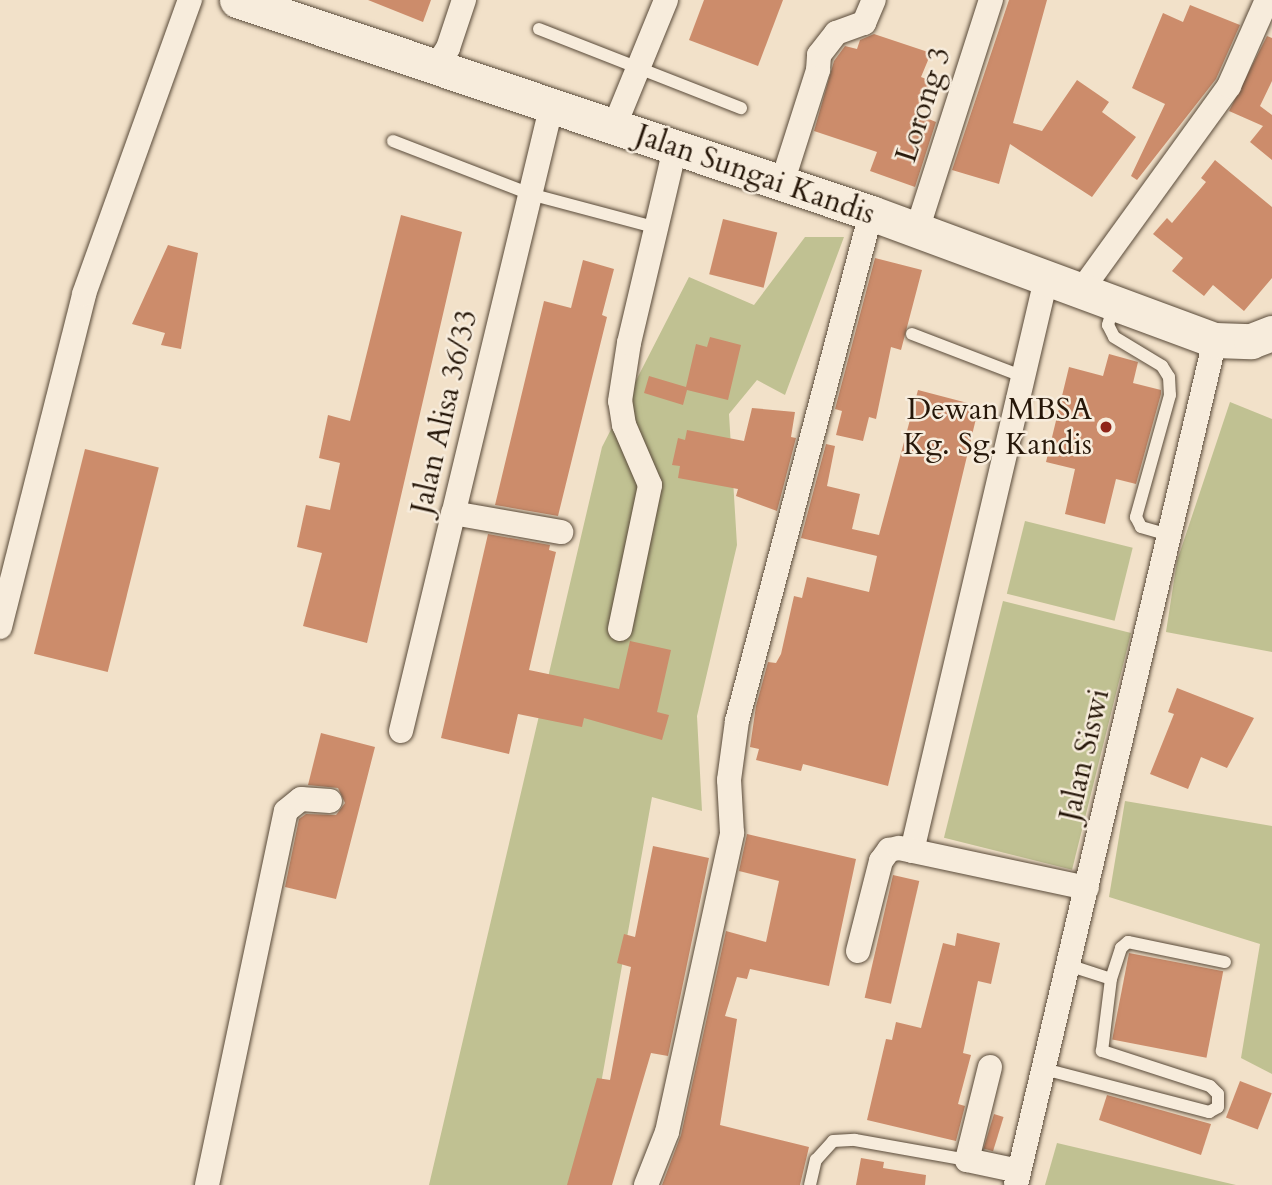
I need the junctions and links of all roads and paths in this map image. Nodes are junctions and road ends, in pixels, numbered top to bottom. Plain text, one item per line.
1 (190, 0) edge
2 (237, 0) edge
3 (464, 0) edge
4 (666, 0) edge
5 (874, 0) edge
6 (991, 0) edge
7 (1267, 0) edge
8 (539, 29) dead end
9 (435, 68) junction
10 (637, 70) junction
11 (551, 108) junction
12 (741, 108) dead end
13 (614, 127) junction
14 (393, 141) dead end
15 (675, 148) junction
16 (782, 183) junction
17 (530, 194) junction
18 (872, 213) junction
19 (654, 227) junction
20 (918, 230) junction
21 (1047, 275) junction
22 (1083, 288) junction
23 (1115, 300) junction
24 (1272, 333) edge
25 (912, 334) dead end
26 (1215, 340) junction
27 (1024, 377) junction
28 (453, 513) junction
29 (561, 532) dead end
30 (1169, 535) junction
31 (0, 627) edge
32 (620, 629) dead end
33 (401, 732) dead end
34 (330, 801) dead end
35 (912, 851) junction
36 (1087, 888) junction
37 (858, 951) dead end
38 (1225, 962) dead end
39 (1068, 965) junction
40 (1111, 979) junction
41 (990, 1067) dead end
42 (1044, 1069) junction
43 (967, 1160) junction
44 (1017, 1178) edge
45 (207, 1185) edge
46 (646, 1185) edge
47 (810, 1185) edge

1 - 31 street
2 - 9 street, Jalan Sungai Kandis
3 - 9 street
4 - 10 street
5 - 16 street
6 - 20 street, Lorong 3
7 - 22 street
8 - 10 lane
9 - 11 street, Jalan Sungai Kandis
10 - 12 lane
10 - 13 street
11 - 13 street, Jalan Sungai Kandis
11 - 17 street, Jalan Alisa 36/33
13 - 15 street, Jalan Sungai Kandis
14 - 17 lane
15 - 16 street, Jalan Sungai Kandis
15 - 19 street
16 - 18 street, Jalan Sungai Kandis
17 - 19 lane
17 - 28 street, Jalan Alisa 36/33
18 - 20 street, Jalan Sungai Kandis
18 - 46 street
19 - 32 street
20 - 21 street, Jalan Sungai Kandis
21 - 22 street, Jalan Sungai Kandis
21 - 27 street
22 - 23 street, Jalan Sungai Kandis
23 - 26 street, Jalan Sungai Kandis
23 - 30 lane
24 - 26 street, Jalan Sungai Kandis
25 - 27 lane
26 - 30 street, Jalan Siswi
27 - 35 street
28 - 29 street
28 - 33 street, Jalan Alisa 36/33
30 - 36 street, Jalan Siswi
34 - 45 street
35 - 36 street
35 - 37 street
36 - 39 street, Jalan Siswi
38 - 40 lane
39 - 40 lane
39 - 42 street, Jalan Siswi
40 - 42 lane
41 - 43 street
42 - 44 street, Jalan Siswi
43 - 44 street
43 - 47 lane

